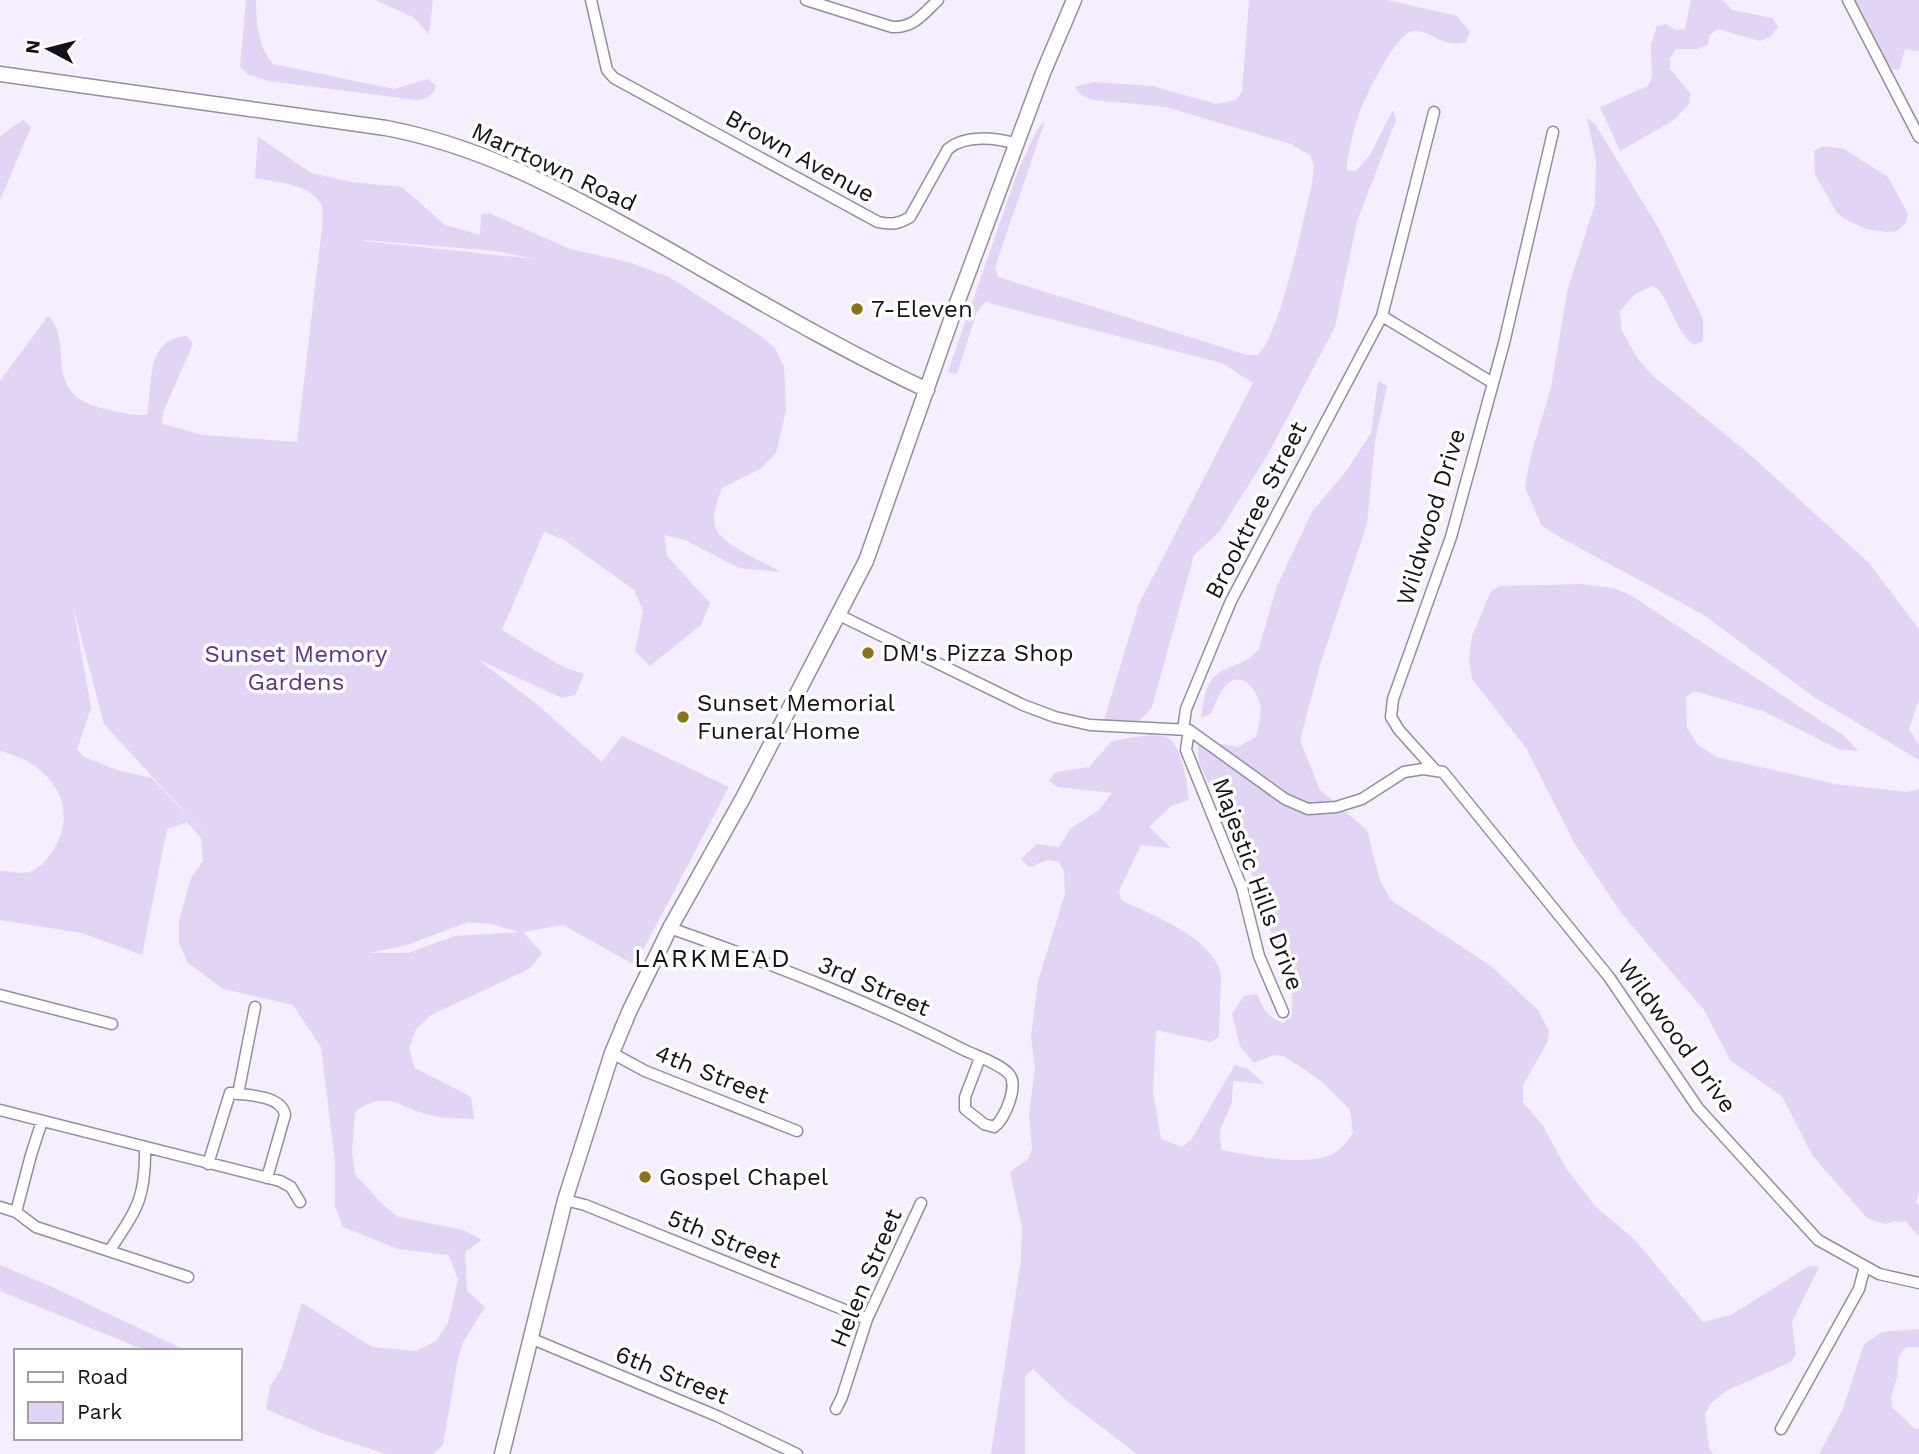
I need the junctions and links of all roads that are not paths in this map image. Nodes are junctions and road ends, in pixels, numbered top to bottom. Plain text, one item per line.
1 (591, 0) edge
2 (806, 0) edge
3 (938, 0) edge
4 (1074, 0) edge
5 (1848, 0) edge
6 (0, 74) edge
7 (1434, 112) dead end
8 (1553, 132) dead end
9 (1919, 137) edge
10 (1017, 144) junction
11 (1382, 316) junction
12 (1493, 383) junction
13 (926, 390) junction
14 (839, 615) junction
15 (1186, 730) junction
16 (1435, 770) junction
17 (670, 928) junction
18 (0, 995) edge
19 (255, 1007) dead end
20 (1283, 1012) dead end
21 (112, 1024) dead end
22 (612, 1053) junction
23 (980, 1058) junction
24 (238, 1094) junction
25 (0, 1110) edge
26 (42, 1121) junction
27 (797, 1132) dead end
28 (145, 1147) junction
29 (208, 1164) junction
30 (267, 1178) junction
31 (565, 1200) junction
32 (300, 1202) dead end
33 (921, 1203) dead end
34 (0, 1207) edge
35 (16, 1212) junction
36 (110, 1250) junction
37 (1865, 1266) junction
38 (188, 1276) dead end
39 (1919, 1283) edge
40 (867, 1319) junction
41 (530, 1338) junction
42 (836, 1409) dead end
43 (1781, 1429) dead end
44 (502, 1454) edge
45 (797, 1454) edge

1 - 10 street, Brown Avenue
2 - 3 street
4 - 10 main road
5 - 9 street
6 - 13 main road, Marrtown Road
7 - 11 street
8 - 12 street, Wildwood Drive
10 - 13 main road
11 - 12 street
11 - 15 street, Brooktree Street
12 - 16 street, Wildwood Drive
13 - 14 main road
14 - 15 street
14 - 17 main road
15 - 16 street
15 - 20 street, Majestic Hills Drive
16 - 37 street, Wildwood Drive
17 - 22 main road
17 - 23 street, 3rd Street
18 - 21 street
19 - 24 street
22 - 27 street, 4th Street
22 - 31 main road
23 - 23 street, 3rd Street
24 - 29 street
24 - 30 street
25 - 26 street
26 - 28 street
26 - 35 street
28 - 29 street
28 - 36 street
29 - 30 street
30 - 32 street
31 - 40 street, 5th Street
31 - 41 main road
33 - 40 street, Helen Street
34 - 35 street
35 - 36 street
36 - 38 street
37 - 39 street, Wildwood Drive
37 - 43 street
40 - 42 street, Helen Street
41 - 44 main road
41 - 45 street, 6th Street

